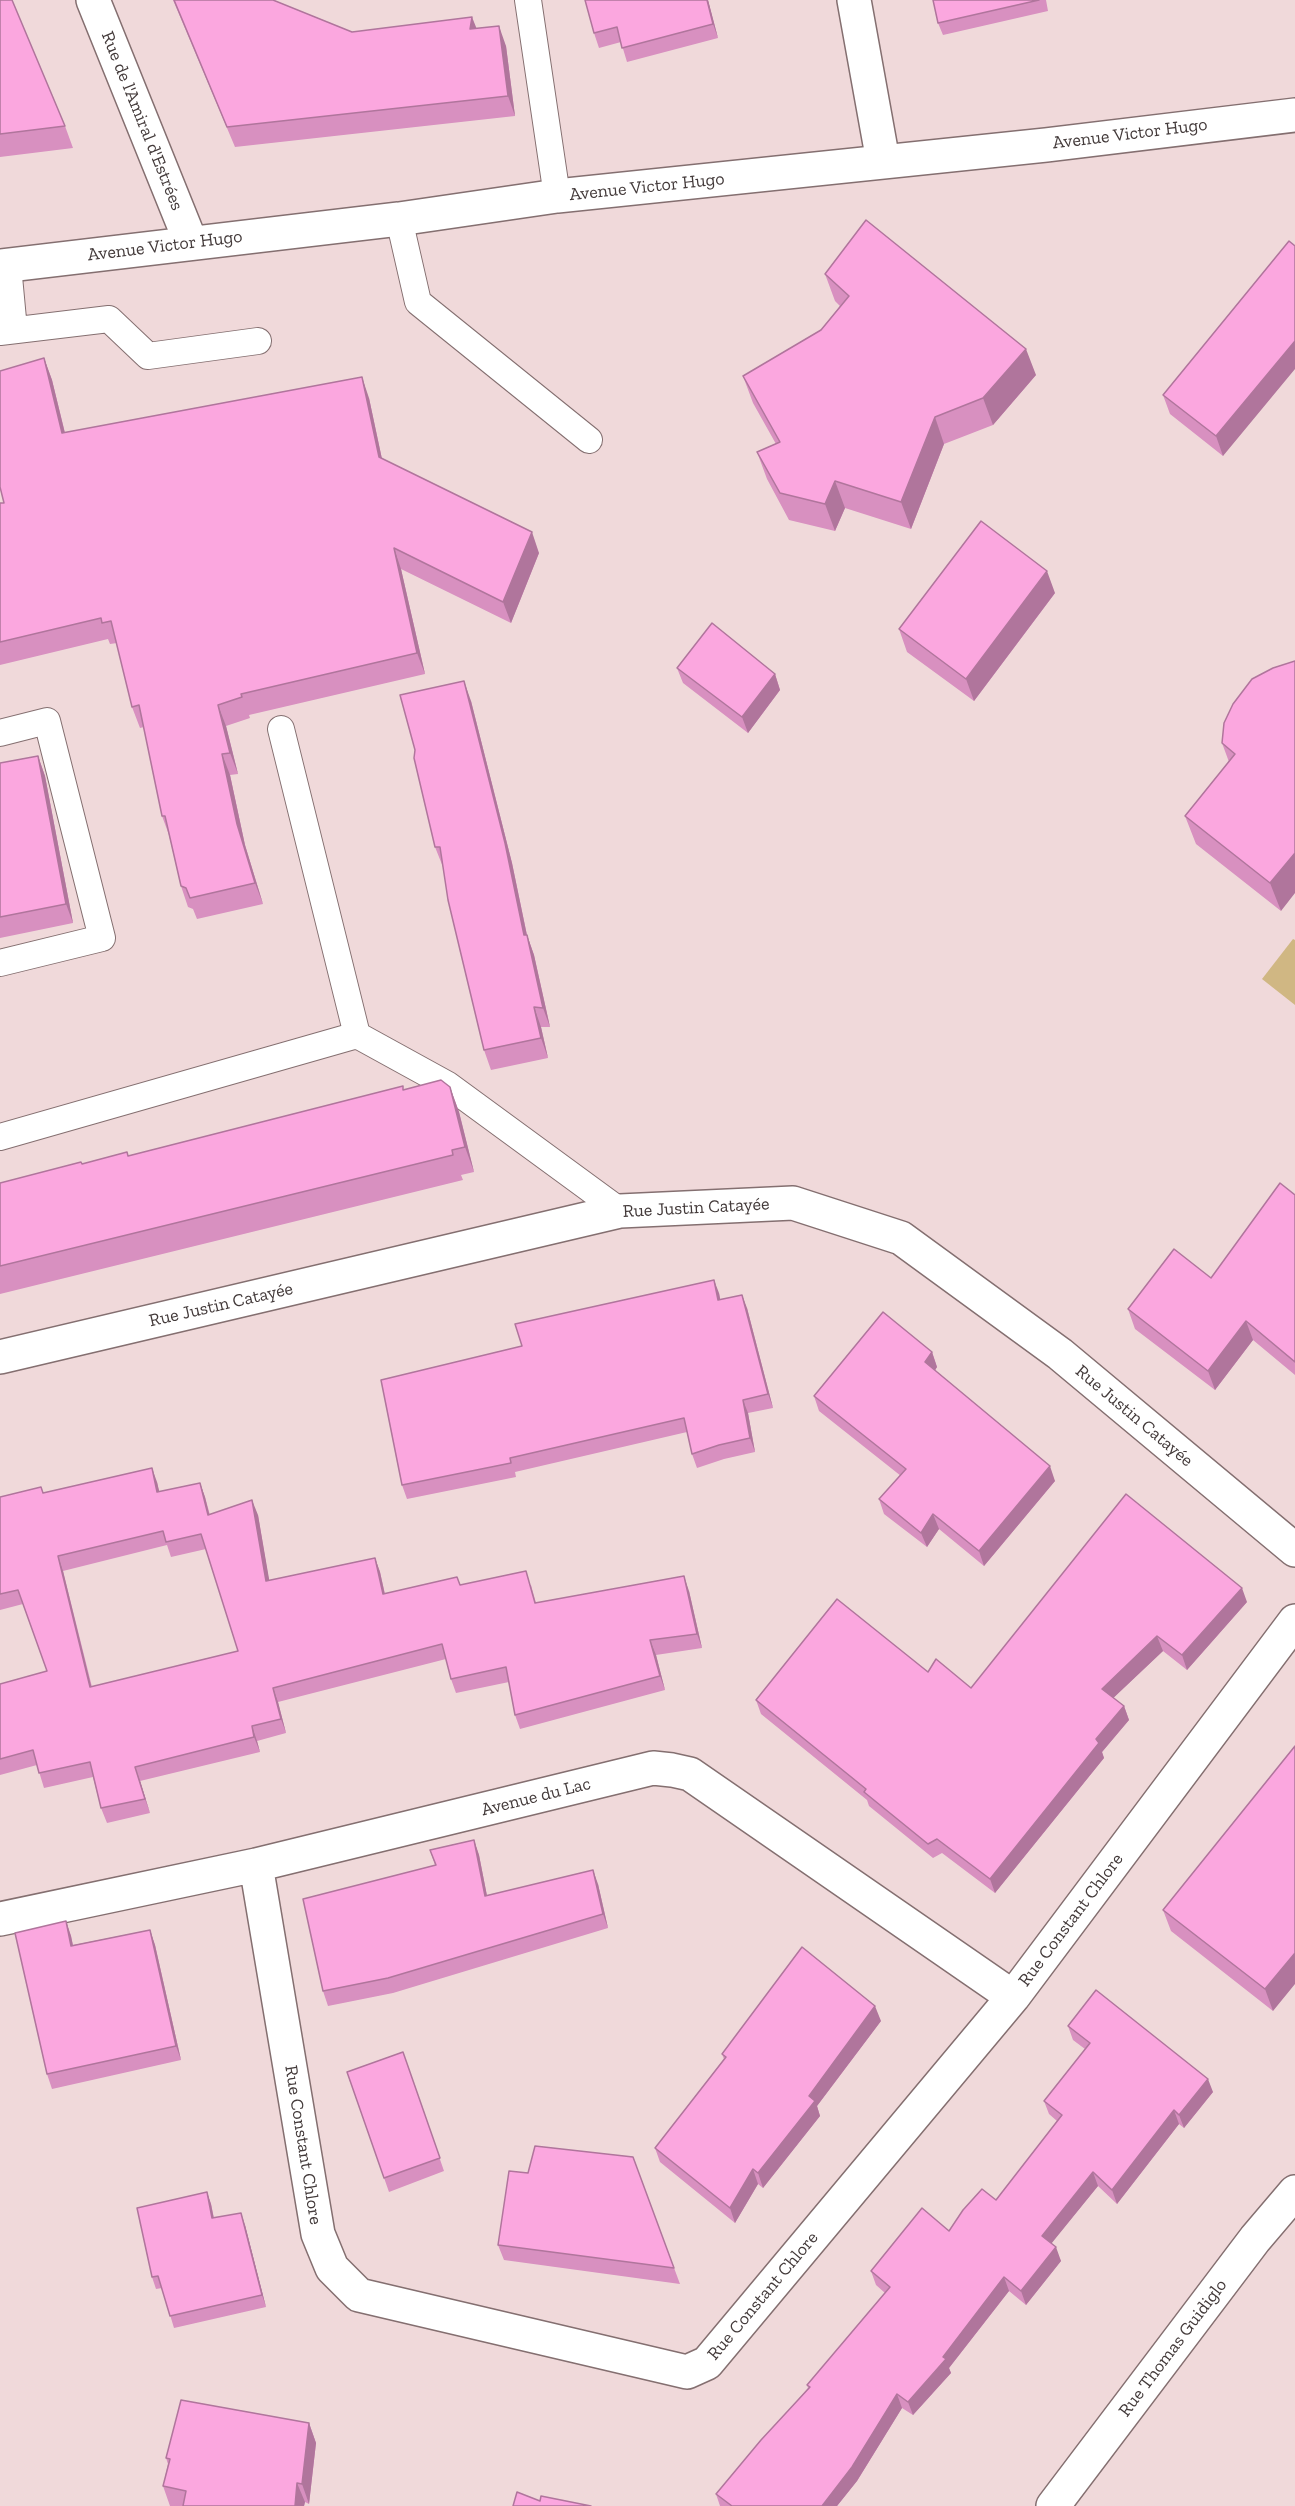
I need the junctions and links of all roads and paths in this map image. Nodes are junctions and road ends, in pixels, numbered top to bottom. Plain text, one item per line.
1 (93, 0) edge
2 (528, 0) edge
3 (854, 0) edge
4 (1295, 115) edge
5 (883, 161) junction
6 (557, 196) junction
7 (399, 219) junction
8 (191, 243) junction
9 (4, 266) edge
10 (7, 331) edge
11 (258, 341) dead end
12 (589, 440) dead end
13 (281, 729) dead end
14 (0, 733) edge
15 (0, 963) edge
16 (357, 1035) junction
17 (0, 1137) edge
18 (620, 1211) junction
19 (0, 1357) edge
20 (1295, 1550) edge
21 (1295, 1621) edge
22 (256, 1865) junction
23 (0, 1919) edge
24 (1013, 1997) junction
25 (1295, 2192) edge
26 (1053, 2506) edge

1 - 8 street, Rue de l'Amiral d'Estrées
2 - 6 lane
3 - 5 street
4 - 5 street, Avenue Victor Hugo
5 - 6 street, Avenue Victor Hugo
6 - 7 street, Avenue Victor Hugo
7 - 8 street, Avenue Victor Hugo
7 - 12 lane
8 - 9 street, Avenue Victor Hugo
9 - 10 lane
10 - 11 lane
13 - 16 lane
14 - 15 lane
16 - 17 lane
16 - 18 lane
18 - 19 street, Rue Justin Catayée
18 - 20 street, Rue Justin Catayée
21 - 24 street, Rue Constant Chlore
22 - 23 street, Avenue du Lac
22 - 24 street, Avenue du Lac
22 - 24 street, Rue Constant Chlore
25 - 26 street, Rue Thomas Guidiglo

